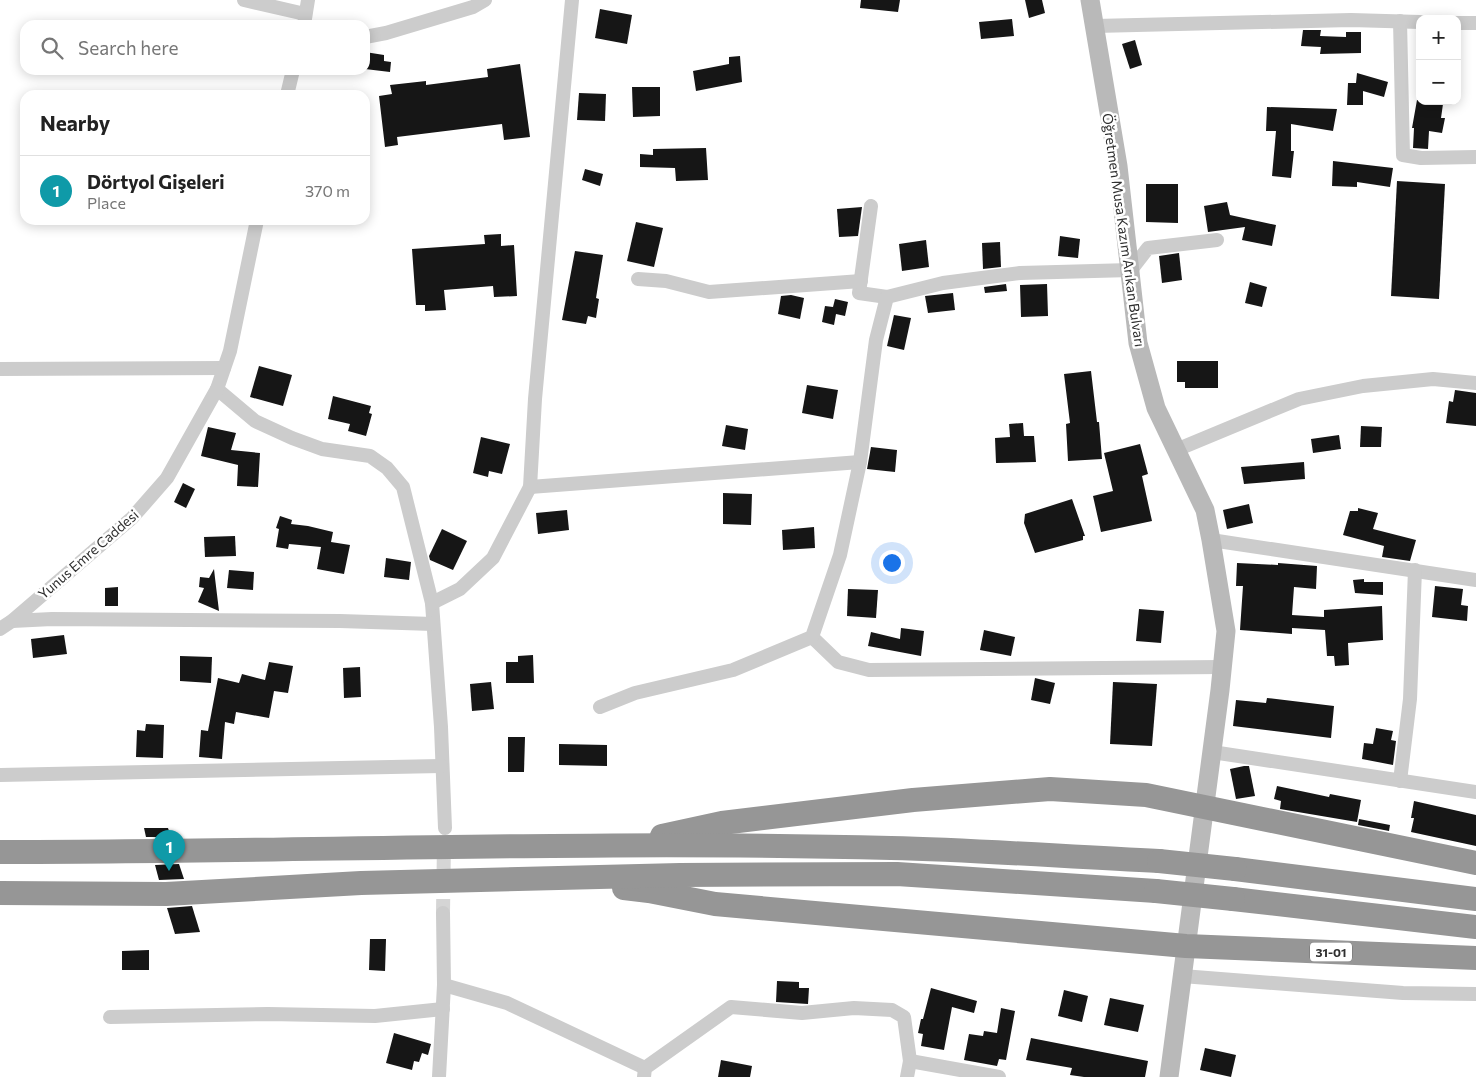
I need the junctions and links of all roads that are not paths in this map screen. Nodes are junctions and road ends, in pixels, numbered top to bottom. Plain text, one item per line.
1 (244, 0) edge
2 (484, 0) edge
3 (572, 0) edge
4 (1090, 0) edge
5 (305, 13) edge
6 (1400, 22) junction
7 (1416, 22) edge
8 (1461, 23) edge
9 (1476, 24) edge
10 (1095, 26) junction
11 (370, 36) edge
12 (292, 75) edge
13 (288, 90) edge
14 (1476, 157) edge
15 (871, 206) dead end
16 (256, 225) edge
17 (1217, 240) dead end
18 (1130, 270) junction
19 (638, 279) dead end
20 (860, 280) junction
21 (887, 297) junction
22 (224, 368) junction
23 (0, 369) edge
24 (1475, 380) edge
25 (217, 389) junction
26 (1176, 450) junction
27 (860, 462) junction
28 (530, 487) junction
29 (1211, 540) junction
30 (1415, 570) junction
31 (1476, 580) edge
32 (432, 604) junction
33 (12, 621) junction
34 (433, 624) junction
35 (0, 630) edge
36 (812, 637) junction
37 (1222, 667) junction
38 (600, 707) dead end
39 (1212, 752) junction
40 (441, 766) junction
41 (0, 775) edge
42 (1400, 781) junction
43 (1476, 792) edge
44 (1204, 806) junction
45 (444, 828) tunnel mouth
46 (526, 847) junction
47 (0, 852) edge
48 (1476, 863) edge
49 (531, 878) junction
50 (0, 893) edge
51 (1476, 899) edge
52 (443, 913) tunnel mouth
53 (1476, 927) edge
54 (1186, 946) junction
55 (1476, 958) edge
56 (1182, 976) junction
57 (444, 985) junction
58 (1476, 994) edge
59 (443, 1009) junction
60 (110, 1017) dead end
61 (910, 1061) junction
62 (645, 1072) edge
63 (439, 1077) edge
64 (907, 1077) edge
65 (999, 1077) edge
66 (1168, 1077) edge

1 - 5 street
2 - 11 street
3 - 28 street
4 - 10 street, Öğretmen Musa Kazım Arıkan Bulvarı
6 - 7 street
6 - 10 street
6 - 14 street
8 - 9 street
10 - 18 street, Öğretmen Musa Kazım Arıkan Bulvarı
12 - 13 street
15 - 20 street
16 - 22 street, Yunus Emre Caddesi
17 - 18 street
18 - 21 street
18 - 26 street, Öğretmen Musa Kazım Arıkan Bulvarı
19 - 20 street
20 - 21 street
21 - 27 street
22 - 23 street
22 - 25 street, Yunus Emre Caddesi
24 - 26 street
25 - 32 street
25 - 33 street, Yunus Emre Caddesi
26 - 29 street, Öğretmen Musa Kazım Arıkan Bulvarı
27 - 28 street
27 - 36 street
28 - 32 street
29 - 30 street
29 - 37 street, Öğretmen Musa Kazım Arıkan Bulvarı
30 - 31 street
30 - 42 street
32 - 34 street
33 - 34 street
33 - 35 street, Yunus Emre Caddesi
34 - 40 street
36 - 37 street
36 - 38 street
37 - 39 street, Öğretmen Musa Kazım Arıkan Bulvarı
39 - 42 street
39 - 44 street, Öğretmen Musa Kazım Arıkan Bulvarı
40 - 41 street
40 - 45 street
42 - 43 street
44 - 46 highway
44 - 48 highway
44 - 54 street, Öğretmen Musa Kazım Arıkan Bulvarı
46 - 47 highway
46 - 51 highway, bridge
49 - 50 highway
49 - 53 highway, bridge
49 - 54 highway
52 - 57 street
54 - 55 highway, 31-01
54 - 56 street, Öğretmen Musa Kazım Arıkan Bulvarı
56 - 58 street
56 - 66 street, Öğretmen Musa Kazım Arıkan Bulvarı
57 - 59 street
57 - 62 street
59 - 60 street
59 - 63 street
61 - 62 street
61 - 64 street
61 - 65 street

